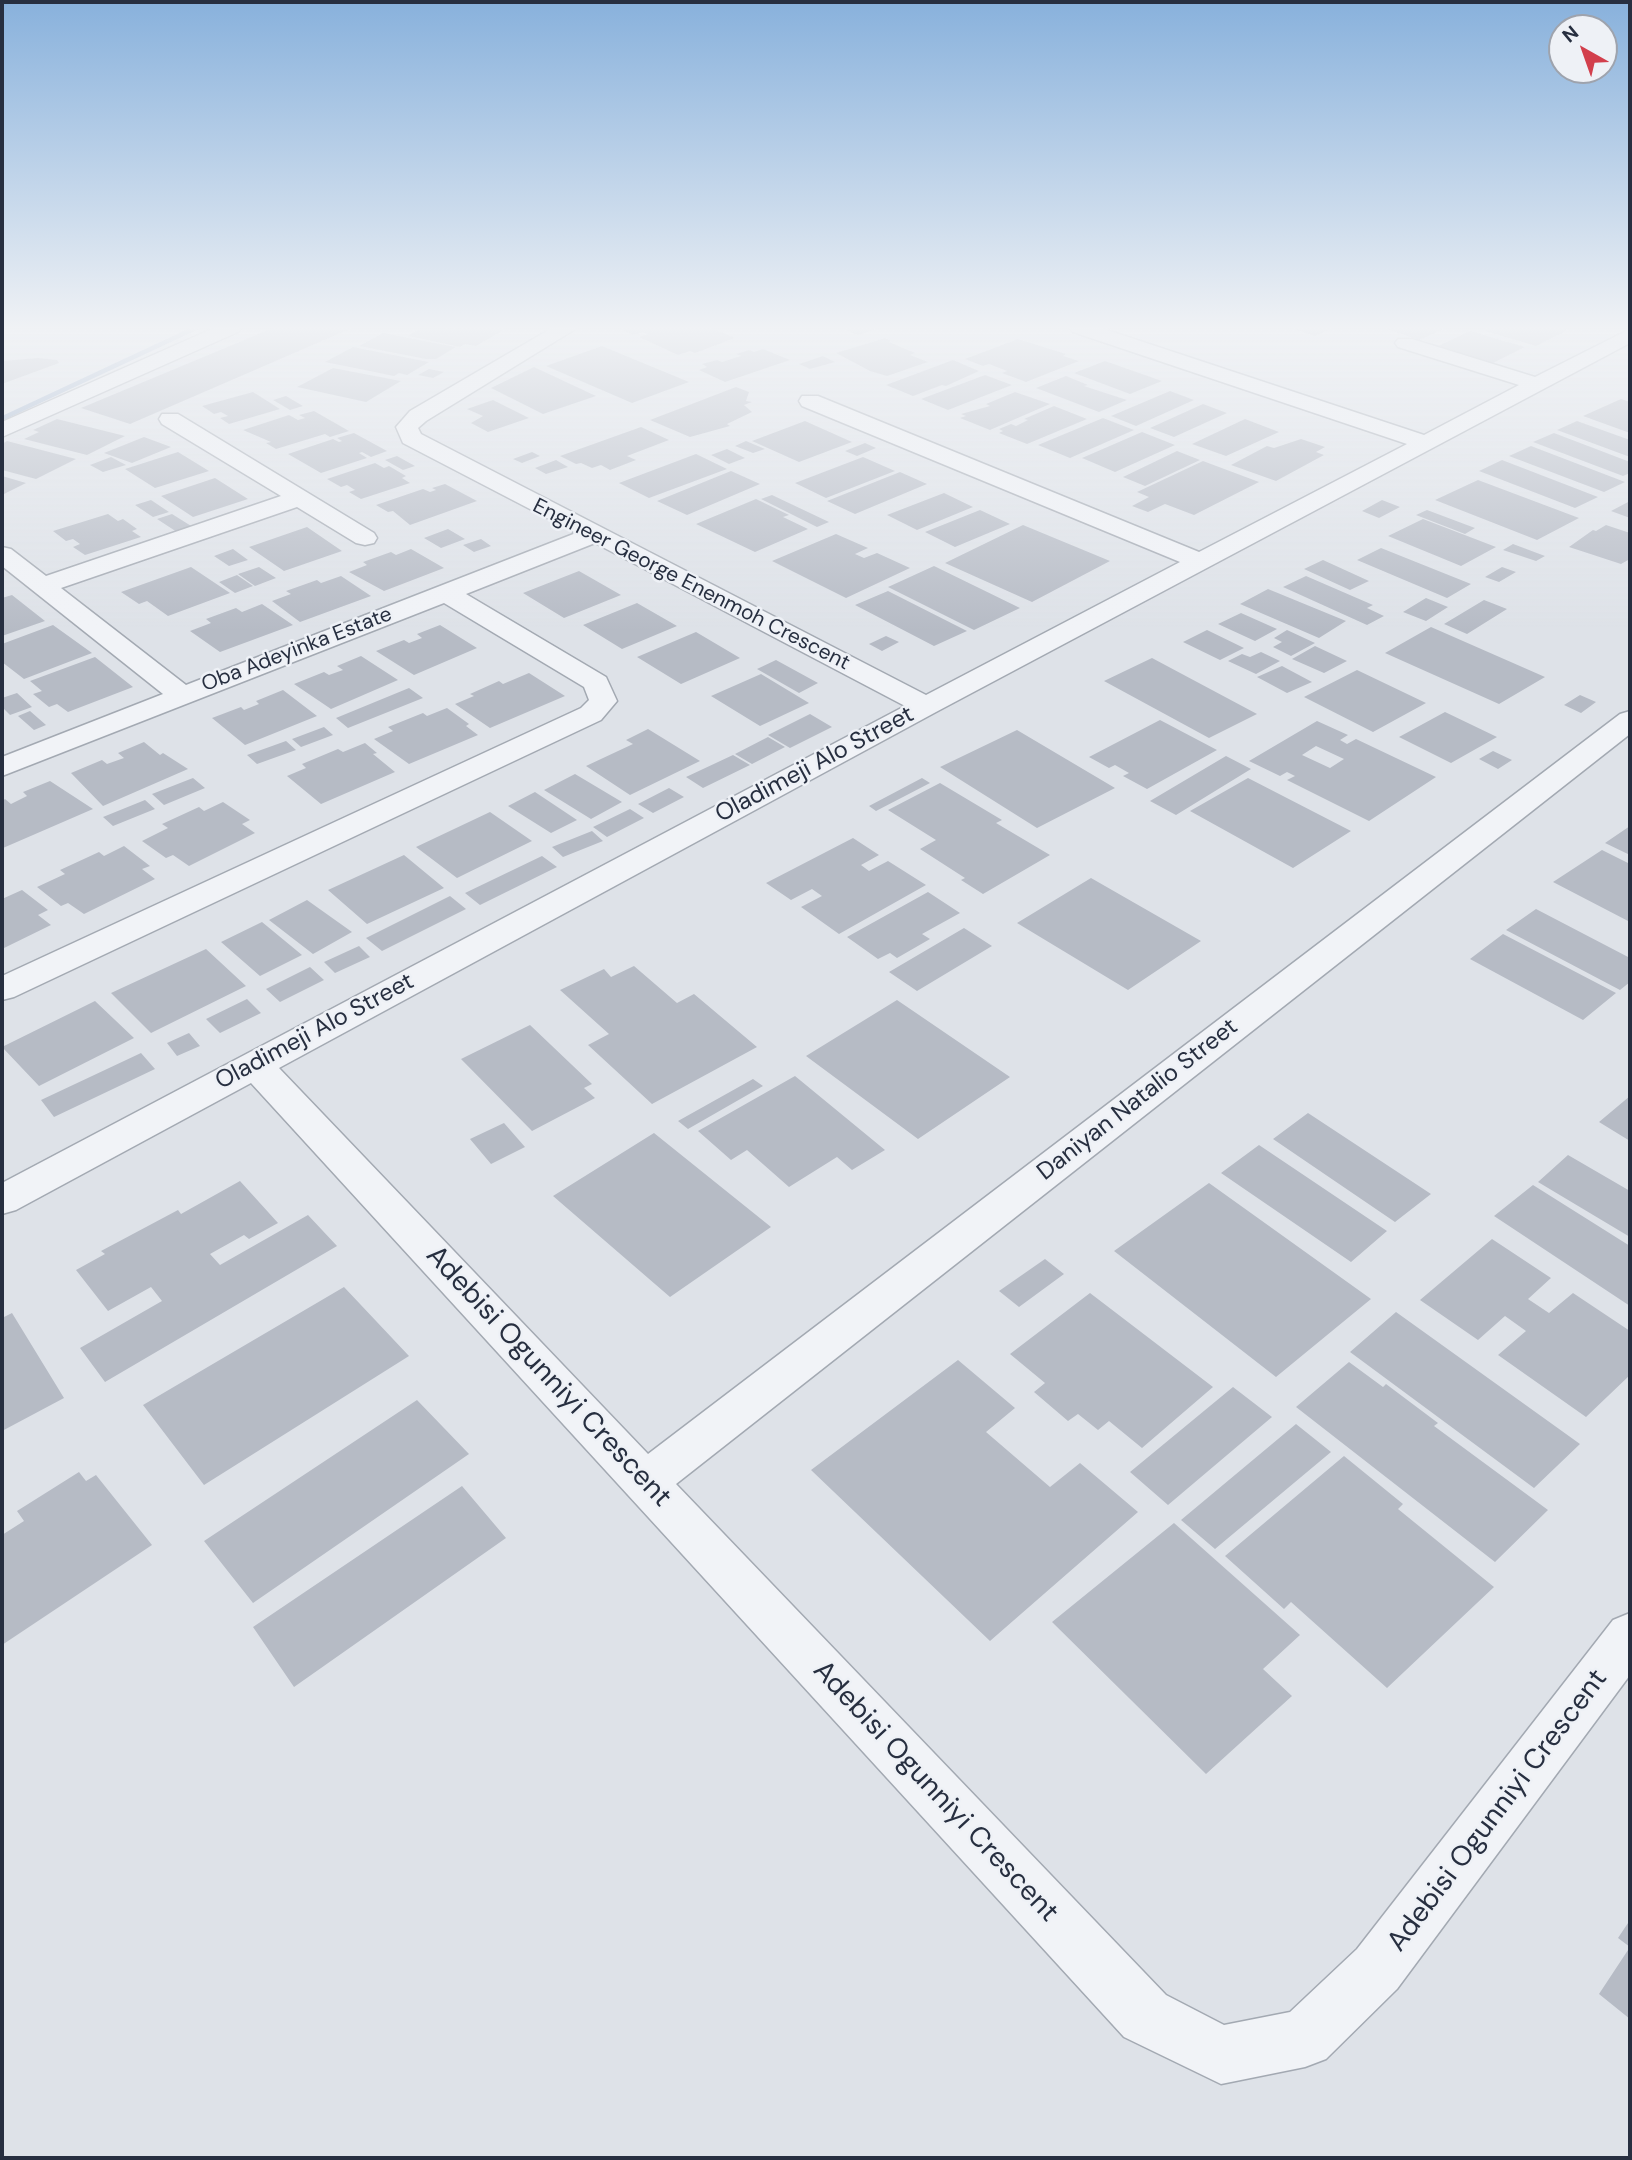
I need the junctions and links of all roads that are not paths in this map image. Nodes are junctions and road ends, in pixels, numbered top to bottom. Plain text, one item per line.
1 (186, 429) edge
2 (408, 429) edge
3 (877, 429) edge
4 (1384, 429) edge
5 (1453, 429) edge
6 (1426, 443) junction
7 (299, 498) junction
8 (594, 535) junction
9 (365, 538) dead end
10 (2, 554) edge
11 (1200, 562) junction
12 (43, 586) junction
13 (446, 593) junction
14 (181, 695) junction
15 (926, 706) junction
16 (1630, 720) edge
17 (2, 767) edge
18 (2, 989) edge
19 (255, 1065) junction
20 (2, 1199) edge
21 (646, 1481) junction
22 (1630, 1636) edge

1 - 7 street
2 - 8 street, Engineer George Enenmoh Crescent
3 - 11 street
4 - 6 street
5 - 6 street, Oladimeji Alo Street
6 - 11 street, Oladimeji Alo Street
7 - 9 street
7 - 12 street
8 - 13 street, Oba Adeyinka Estate
8 - 15 street, Engineer George Enenmoh Crescent
10 - 12 street
11 - 15 street, Oladimeji Alo Street
12 - 14 street
13 - 14 street, Oba Adeyinka Estate
13 - 18 street
14 - 17 street, Oba Adeyinka Estate
15 - 19 street, Oladimeji Alo Street
16 - 21 street, Daniyan Natalio Street
19 - 20 street, Oladimeji Alo Street
19 - 21 street, Adebisi Ogunniyi Crescent
21 - 22 street, Adebisi Ogunniyi Crescent

